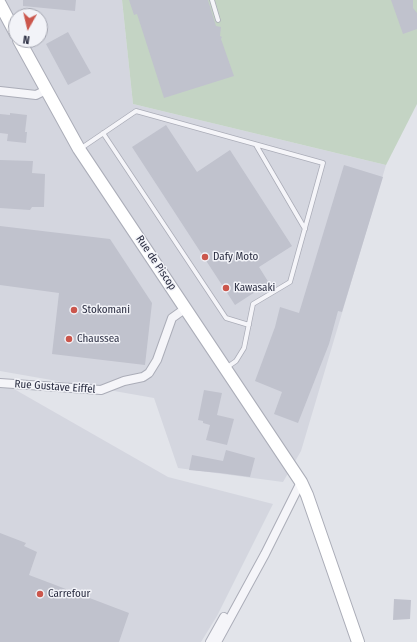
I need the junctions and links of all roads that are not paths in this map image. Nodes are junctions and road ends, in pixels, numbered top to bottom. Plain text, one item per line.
1 (212, 0) edge
2 (0, 4) edge
3 (8, 19) edge
4 (218, 20) dead end
5 (23, 48) edge
6 (46, 90) junction
7 (0, 91) edge
8 (103, 133) junction
9 (256, 145) junction
10 (79, 149) junction
11 (305, 229) junction
12 (186, 308) junction
13 (249, 325) junction
14 (226, 369) junction
15 (0, 383) edge
16 (301, 482) junction
17 (272, 538) junction
18 (210, 642) edge
19 (217, 642) edge
20 (358, 642) edge

1 - 4 lane
2 - 3 street
5 - 6 street, Rue de Piscop
6 - 7 street
6 - 10 street, Rue de Piscop
8 - 9 lane
8 - 10 lane
8 - 13 lane
9 - 11 lane
9 - 11 lane
10 - 12 street, Rue de Piscop
11 - 13 lane
12 - 14 street, Rue de Piscop
12 - 15 street, Rue Gustave Eiffel
13 - 14 lane
14 - 16 street, Rue de Piscop
16 - 17 street
16 - 20 street, Rue de Piscop
17 - 18 street
17 - 19 street

